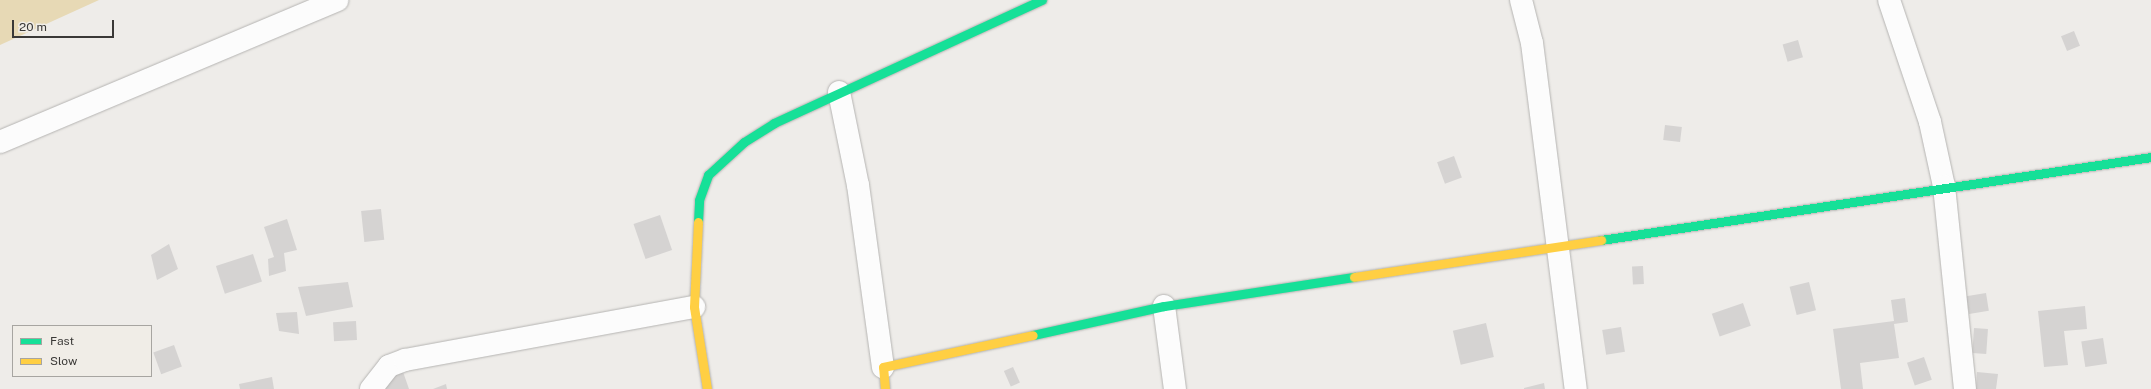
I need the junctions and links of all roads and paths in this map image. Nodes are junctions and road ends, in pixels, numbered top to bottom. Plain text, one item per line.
1 (337, 0) edge
2 (1042, 0) edge
3 (1521, 0) edge
4 (1889, 0) edge
5 (839, 92) junction
6 (0, 142) edge
7 (2151, 157) edge
8 (1944, 186) junction
9 (1560, 247) junction
10 (1164, 306) junction
11 (694, 307) junction
12 (883, 367) junction
13 (371, 389) edge
14 (707, 389) edge
15 (885, 389) edge
16 (1175, 389) edge
17 (1576, 389) edge
18 (1965, 389) edge

1 - 6 street
2 - 5 street
3 - 9 street
4 - 8 street
5 - 11 street
5 - 12 street
7 - 8 street
8 - 9 street
8 - 18 street
9 - 10 street
9 - 17 street
10 - 12 street
10 - 16 street
11 - 13 street
11 - 14 street
12 - 15 street

